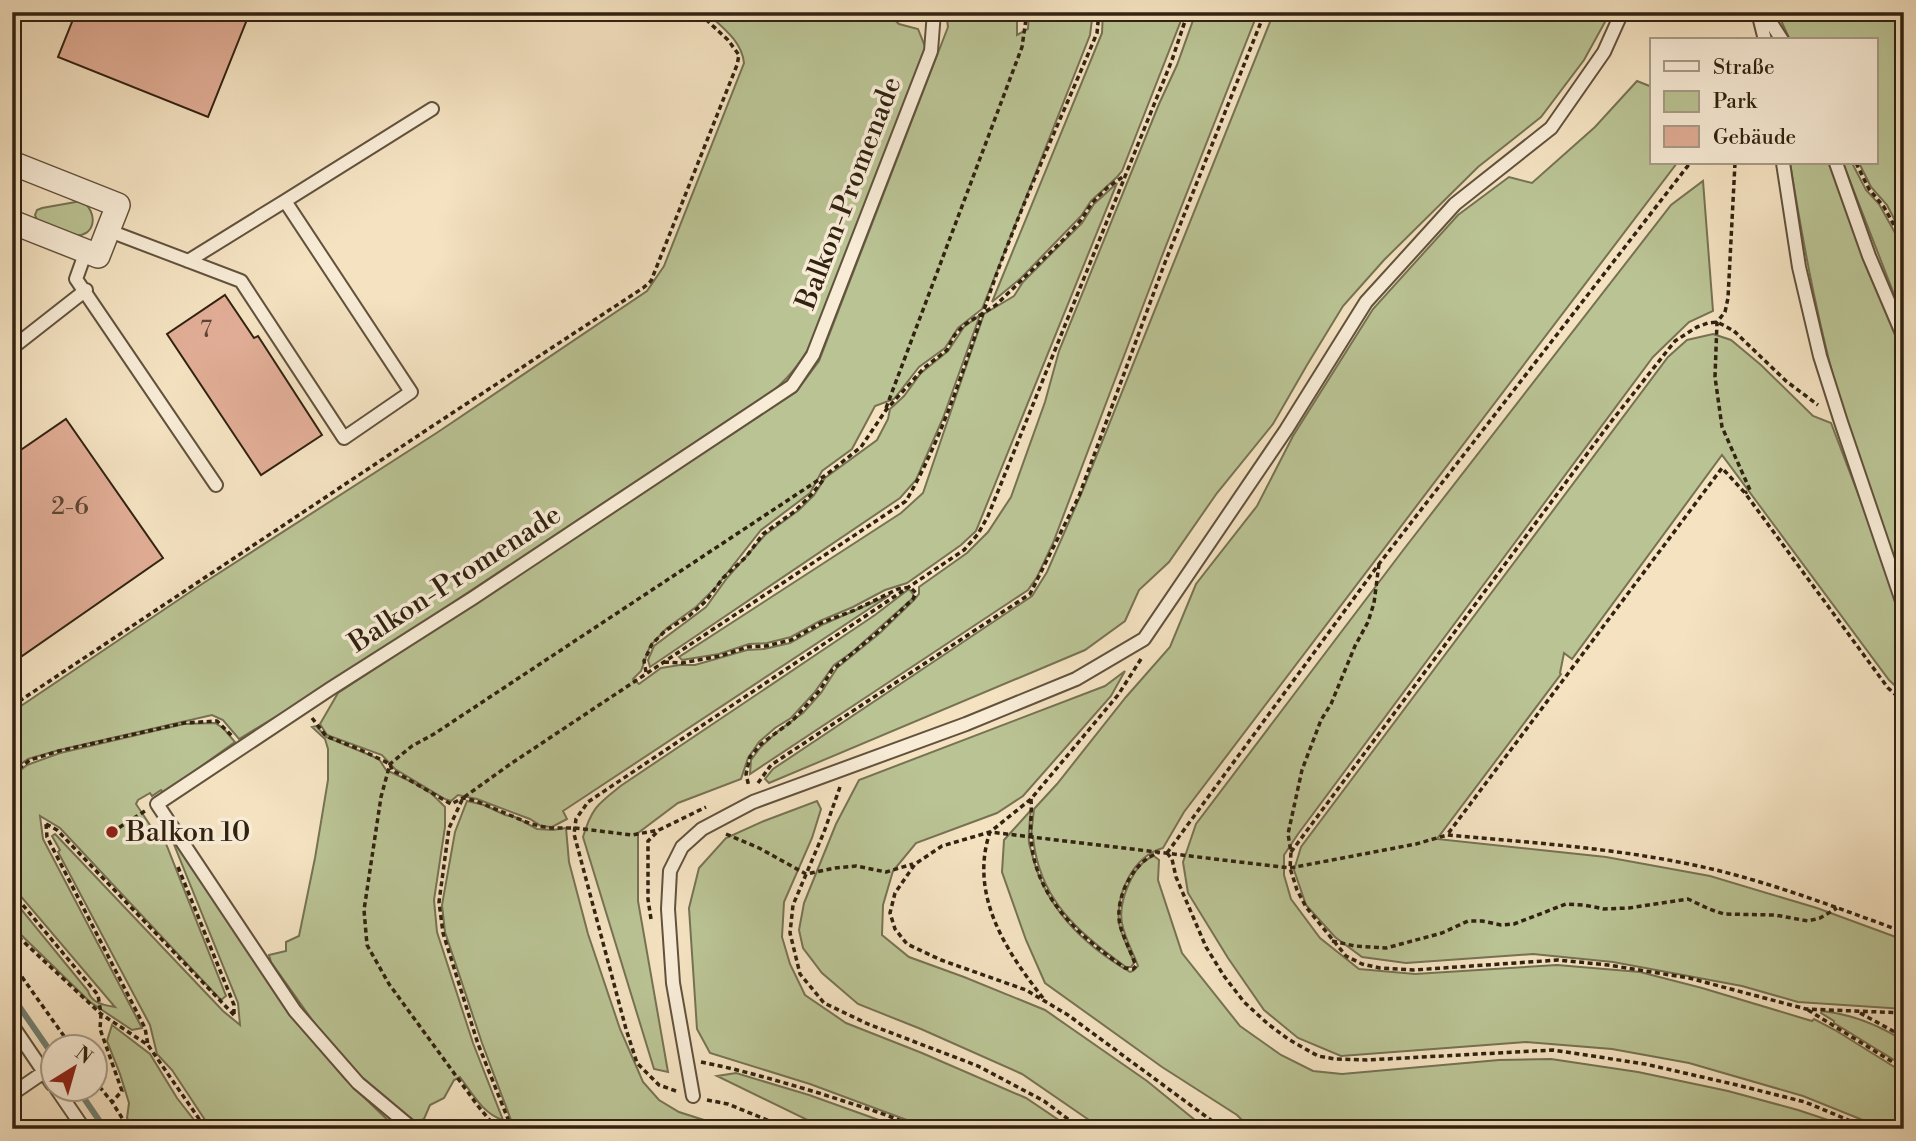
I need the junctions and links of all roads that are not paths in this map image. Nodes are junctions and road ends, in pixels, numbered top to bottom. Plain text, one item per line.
1 (934, 12) edge
2 (1622, 12) edge
3 (1758, 12) edge
4 (1764, 12) edge
5 (1764, 38) edge
6 (1781, 38) edge
7 (432, 109) dead end
8 (12, 163) edge
9 (1783, 164) edge
10 (1836, 164) edge
11 (285, 201) junction
12 (12, 222) edge
13 (107, 230) junction
14 (86, 251) junction
15 (188, 261) junction
16 (86, 290) junction
17 (1904, 338) edge
18 (12, 348) edge
19 (216, 485) dead end
20 (1904, 607) edge
21 (12, 1025) edge
22 (38, 1063) edge
23 (38, 1076) edge
24 (12, 1094) edge
25 (693, 1096) road end
26 (66, 1102) edge
27 (84, 1129) edge
28 (413, 1129) edge

1 - 28 lane, Balkon-Promenade
2 - 25 lane
3 - 5 lane
4 - 6 lane
7 - 11 lane
8 - 13 street
9 - 20 lane
10 - 17 lane
11 - 15 lane
11 - 15 lane
12 - 14 street
13 - 14 street
13 - 15 lane
14 - 16 lane
16 - 18 lane
16 - 19 lane
21 - 22 lane
23 - 24 lane
26 - 27 lane

